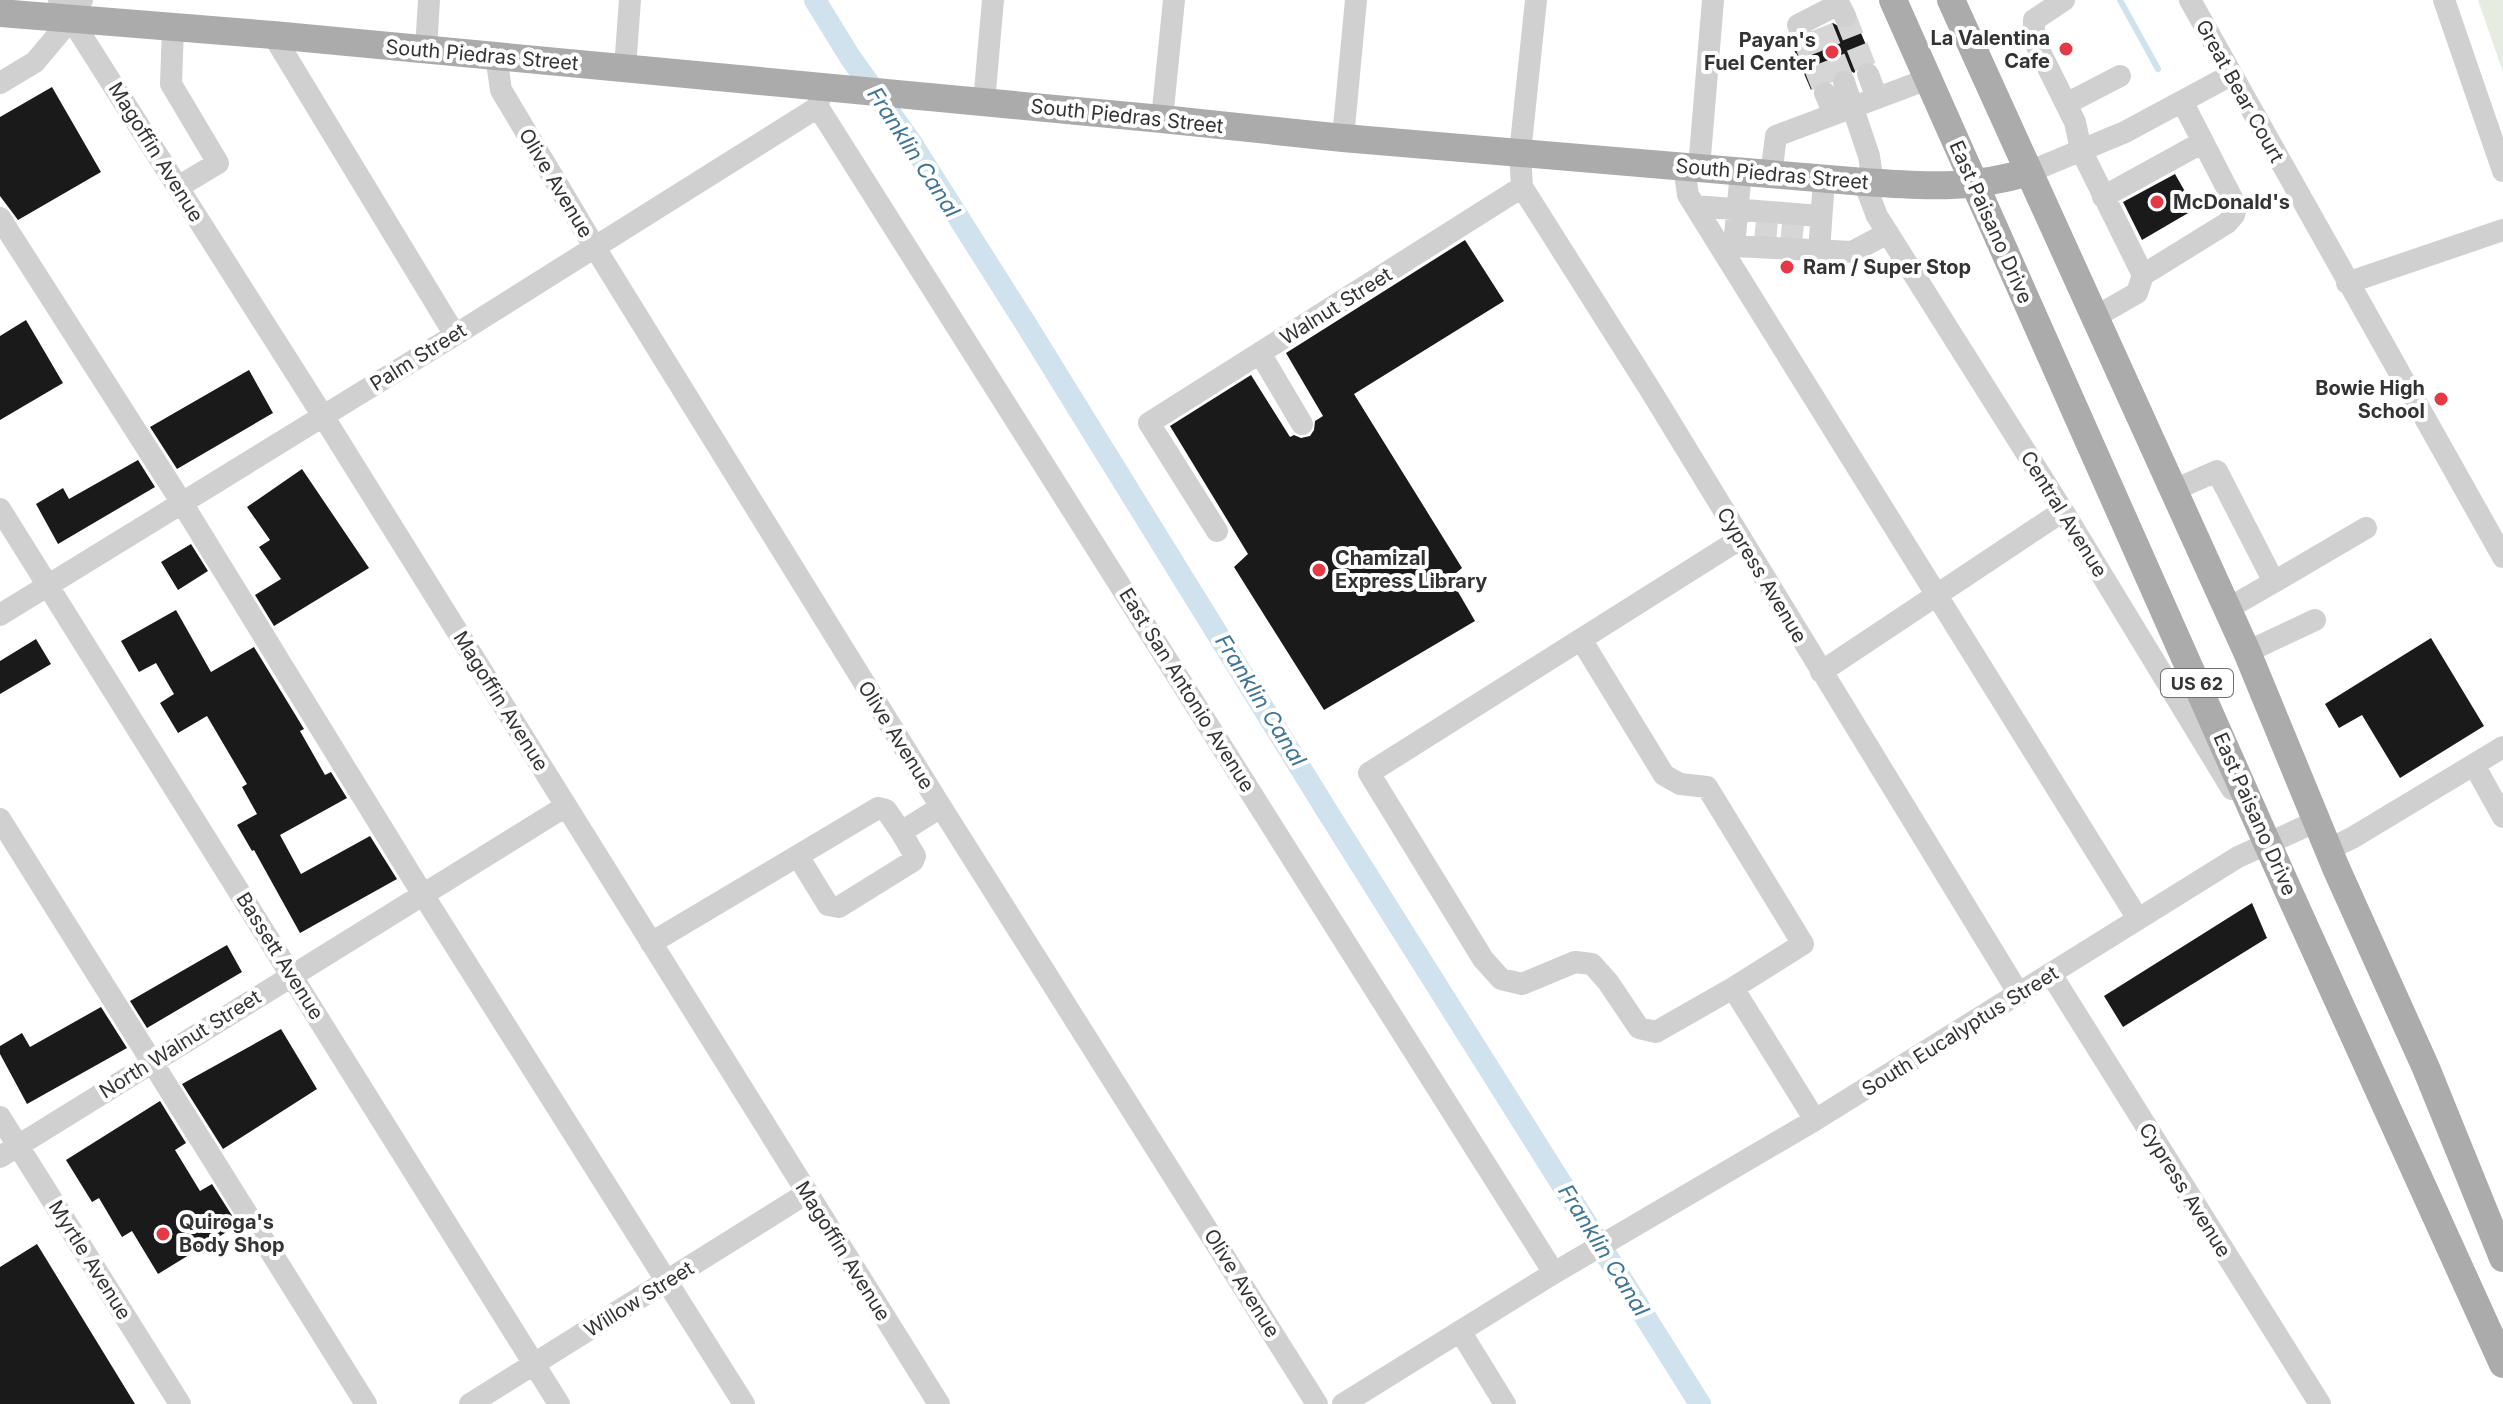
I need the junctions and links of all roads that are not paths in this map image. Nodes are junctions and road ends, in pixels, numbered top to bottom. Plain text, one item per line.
1 (429, 0) edge
2 (630, 0) edge
3 (993, 0) edge
4 (1174, 0) edge
5 (1356, 0) edge
6 (1536, 0) edge
7 (1713, 0) edge
8 (1893, 0) edge
9 (1951, 0) edge
10 (2064, 0) edge
11 (2190, 0) edge
12 (2444, 0) edge
13 (71, 6) edge
14 (0, 13) edge
15 (1815, 15) edge
16 (1845, 16) dead end
17 (173, 27) junction
18 (273, 35) junction
19 (426, 49) junction
20 (496, 56) junction
21 (625, 68) junction
22 (1868, 74) tunnel mouth
23 (2231, 75) junction
24 (2120, 76) dead end
25 (1928, 79) junction
26 (0, 83) edge
27 (819, 97) junction
28 (1877, 98) junction
29 (1839, 99) junction
30 (984, 102) junction
31 (2183, 103) junction
32 (2066, 104) junction
33 (1162, 119) junction
34 (1343, 138) junction
35 (2203, 142) junction
36 (2081, 150) junction
37 (1520, 153) junction
38 (1692, 168) junction
39 (2503, 171) edge
40 (1741, 172) junction
41 (2029, 172) junction
42 (1771, 175) junction
43 (1824, 179) junction
44 (1868, 182) junction
45 (1974, 185) junction
46 (178, 187) junction
47 (1522, 187) junction
48 (2103, 197) junction
49 (1695, 206) junction
50 (1737, 209) junction
51 (1820, 216) junction
52 (0, 218) edge
53 (2503, 230) edge
54 (1766, 231) junction
55 (1792, 233) junction
56 (1888, 233) junction
57 (594, 246) junction
58 (1729, 248) junction
59 (1819, 252) junction
60 (2143, 275) junction
61 (2347, 283) junction
62 (2095, 317) junction
63 (455, 335) junction
64 (1260, 353) junction
65 (323, 416) junction
66 (1302, 424) dead end
67 (2174, 490) junction
68 (182, 503) junction
69 (0, 509) edge
70 (2063, 511) junction
71 (2366, 528) dead end
72 (1217, 531) dead end
73 (1740, 539) junction
74 (2503, 557) edge
75 (2274, 582) junction
76 (48, 585) junction
77 (1936, 594) junction
78 (2227, 609) junction
79 (0, 615) edge
80 (2315, 620) dead end
81 (1582, 641) junction
82 (2247, 652) junction
83 (1821, 672) junction
84 (2503, 747) edge
85 (2474, 765) junction
86 (566, 806) junction
87 (941, 807) junction
88 (2503, 817) edge
89 (0, 819) edge
90 (2317, 821) junction
91 (901, 832) junction
92 (2269, 843) junction
93 (2329, 849) junction
94 (798, 856) junction
95 (422, 893) junction
96 (2138, 919) junction
97 (651, 943) junction
98 (291, 974) junction
99 (2051, 974) junction
100 (1733, 988) junction
101 (2019, 994) junction
102 (152, 1062) junction
103 (0, 1117) edge
104 (1815, 1120) junction
105 (9, 1151) edge
106 (807, 1193) junction
107 (2503, 1258) edge
108 (1554, 1273) junction
109 (668, 1281) junction
110 (1460, 1331) junction
111 (534, 1364) junction
112 (2503, 1364) edge
113 (180, 1404) edge
114 (366, 1404) edge
115 (470, 1404) edge
116 (559, 1404) edge
117 (744, 1404) edge
118 (939, 1404) edge
119 (1317, 1404) edge
120 (1343, 1404) edge
121 (1505, 1404) edge
122 (2320, 1404) edge

1 - 19 street
2 - 21 street
3 - 30 street
4 - 33 street
5 - 34 street
6 - 37 street, Cypress Avenue
7 - 38 street
8 - 25 main road, East Paisano Drive / US 62
9 - 41 main road, US 62
10 - 32 street
11 - 23 street, Great Bear Court
12 - 39 street
13 - 14 main road, South Piedras Street
13 - 17 main road, South Piedras Street
13 - 26 street
13 - 46 street, Magoffin Avenue
15 - 16 street
17 - 18 main road, South Piedras Street
17 - 46 street
18 - 19 main road, South Piedras Street
18 - 63 street
19 - 20 main road, South Piedras Street
20 - 21 main road, South Piedras Street
20 - 57 street, Olive Avenue
21 - 27 main road, South Piedras Street
22 - 28 street
23 - 31 street, South Piedras Street
23 - 61 street, Great Bear Court
24 - 32 street
25 - 28 street
25 - 45 main road, East Paisano Drive / US 62
27 - 30 main road, South Piedras Street
27 - 57 street, Palm Street
27 - 108 street, East San Antonio Avenue
28 - 29 street
29 - 42 street
29 - 44 street, Central Avenue
30 - 33 main road, South Piedras Street
31 - 35 street
31 - 36 street, South Piedras Street
32 - 36 street
33 - 34 main road, South Piedras Street
34 - 37 main road, South Piedras Street
35 - 48 street
35 - 60 street
36 - 41 street, South Piedras Street
36 - 48 street
37 - 38 main road, South Piedras Street
37 - 47 street, Cypress Avenue
38 - 40 main road, South Piedras Street
38 - 49 street
40 - 42 main road, South Piedras Street
40 - 50 street
41 - 45 main road, South Piedras Street
41 - 62 main road, US 62
42 - 43 main road, South Piedras Street
43 - 44 main road, South Piedras Street
43 - 51 street
44 - 45 main road, South Piedras Street
44 - 56 street, Central Avenue
45 - 92 main road, East Paisano Drive / US 62
46 - 65 street, Magoffin Avenue
47 - 64 street, Walnut Street
47 - 73 street, Cypress Avenue
48 - 60 street
49 - 50 street
49 - 58 street
50 - 54 street
50 - 58 street
51 - 55 street
51 - 59 street
52 - 68 street
53 - 61 street
54 - 55 street
54 - 55 street
54 - 58 street
55 - 59 street
56 - 59 street
56 - 70 street, Central Avenue
57 - 63 street, Palm Street
57 - 87 street, Olive Avenue
58 - 77 street
60 - 62 street
61 - 74 street, Great Bear Court
62 - 67 main road, US 62
63 - 65 street, Palm Street
64 - 66 street
64 - 72 street, Walnut Street
65 - 68 street, Palm Street
65 - 86 street, Magoffin Avenue
67 - 75 street
67 - 78 main road, US 62
68 - 76 street, Palm Street
68 - 95 street
69 - 76 street, Bassett Avenue
70 - 77 street
70 - 92 street, Central Avenue
71 - 75 street
73 - 81 street
73 - 83 street, Cypress Avenue
75 - 78 street
76 - 79 street, Palm Street
76 - 98 street, Bassett Avenue
77 - 83 street
77 - 96 street
78 - 82 main road, US 62
80 - 82 street
81 - 100 street
81 - 100 street
82 - 90 main road, US 62
83 - 101 street, Cypress Avenue
84 - 85 street
85 - 88 street
85 - 93 street
86 - 95 street, North Walnut Street
86 - 97 street, Magoffin Avenue
87 - 91 street
87 - 119 street, Olive Avenue
89 - 102 street
90 - 92 street, South Eucalyptus Street
90 - 93 main road, US 62
91 - 94 street
91 - 94 street
92 - 96 street, South Eucalyptus Street
92 - 112 main road, East Paisano Drive / US 62
93 - 107 main road, US 62
94 - 97 street
95 - 98 street, North Walnut Street
95 - 109 street
96 - 99 street, South Eucalyptus Street
97 - 106 street, Magoffin Avenue
98 - 102 street, North Walnut Street
98 - 111 street, Bassett Avenue
99 - 101 street, South Eucalyptus Street
99 - 122 street, Cypress Avenue
100 - 104 street
101 - 104 street, South Eucalyptus Street
102 - 105 street, North Walnut Street
102 - 114 street
103 - 105 street, Myrtle Avenue
104 - 108 street, South Eucalyptus Street
105 - 113 street, Myrtle Avenue
106 - 109 street, Willow Street
106 - 118 street, Magoffin Avenue
108 - 110 street, South Eucalyptus Street
109 - 111 street, Willow Street
109 - 117 street
110 - 120 street, South Eucalyptus Street
110 - 121 street
111 - 115 street, Willow Street
111 - 116 street, Bassett Avenue

